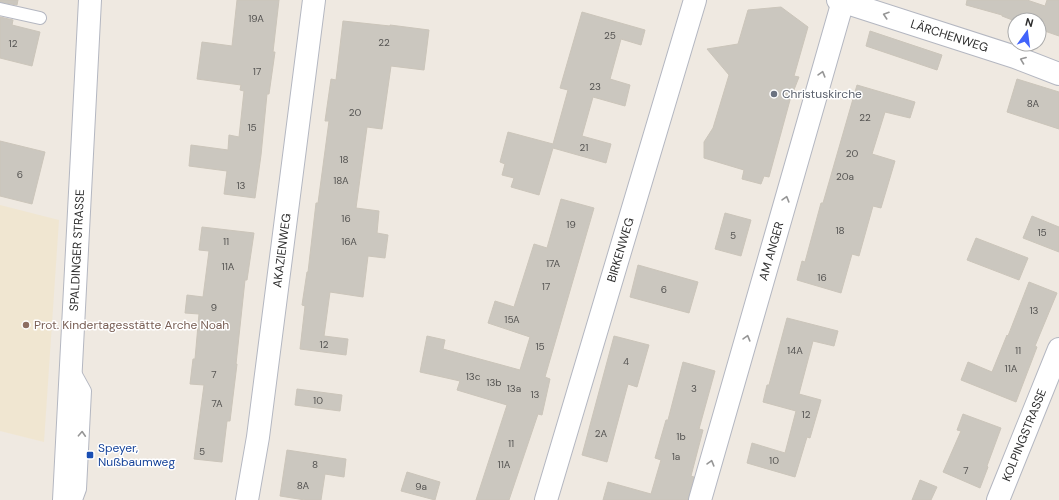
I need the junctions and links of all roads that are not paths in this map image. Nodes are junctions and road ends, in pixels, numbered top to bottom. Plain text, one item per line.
1 (90, 0) edge
2 (314, 0) edge
3 (695, 0) edge
4 (841, 1) edge
5 (0, 9) edge
6 (40, 18) dead end
7 (1059, 74) edge
8 (1059, 349) edge
9 (71, 366) junction
10 (64, 500) edge
11 (76, 500) edge
12 (247, 500) edge
13 (546, 500) edge
14 (700, 500) edge
15 (998, 500) edge

1 - 9 street, SPALDINGER STRASSE
2 - 12 street, AKAZIENWEG
3 - 13 street, BIRKENWEG
7 -> 4 street, LÄRCHENWEG
14 -> 4 street, AM ANGER
5 - 6 lane
8 - 15 street, KOLPINGSTRASSE
9 - 10 street, SPALDINGER STRASSE
11 -> 9 lane

